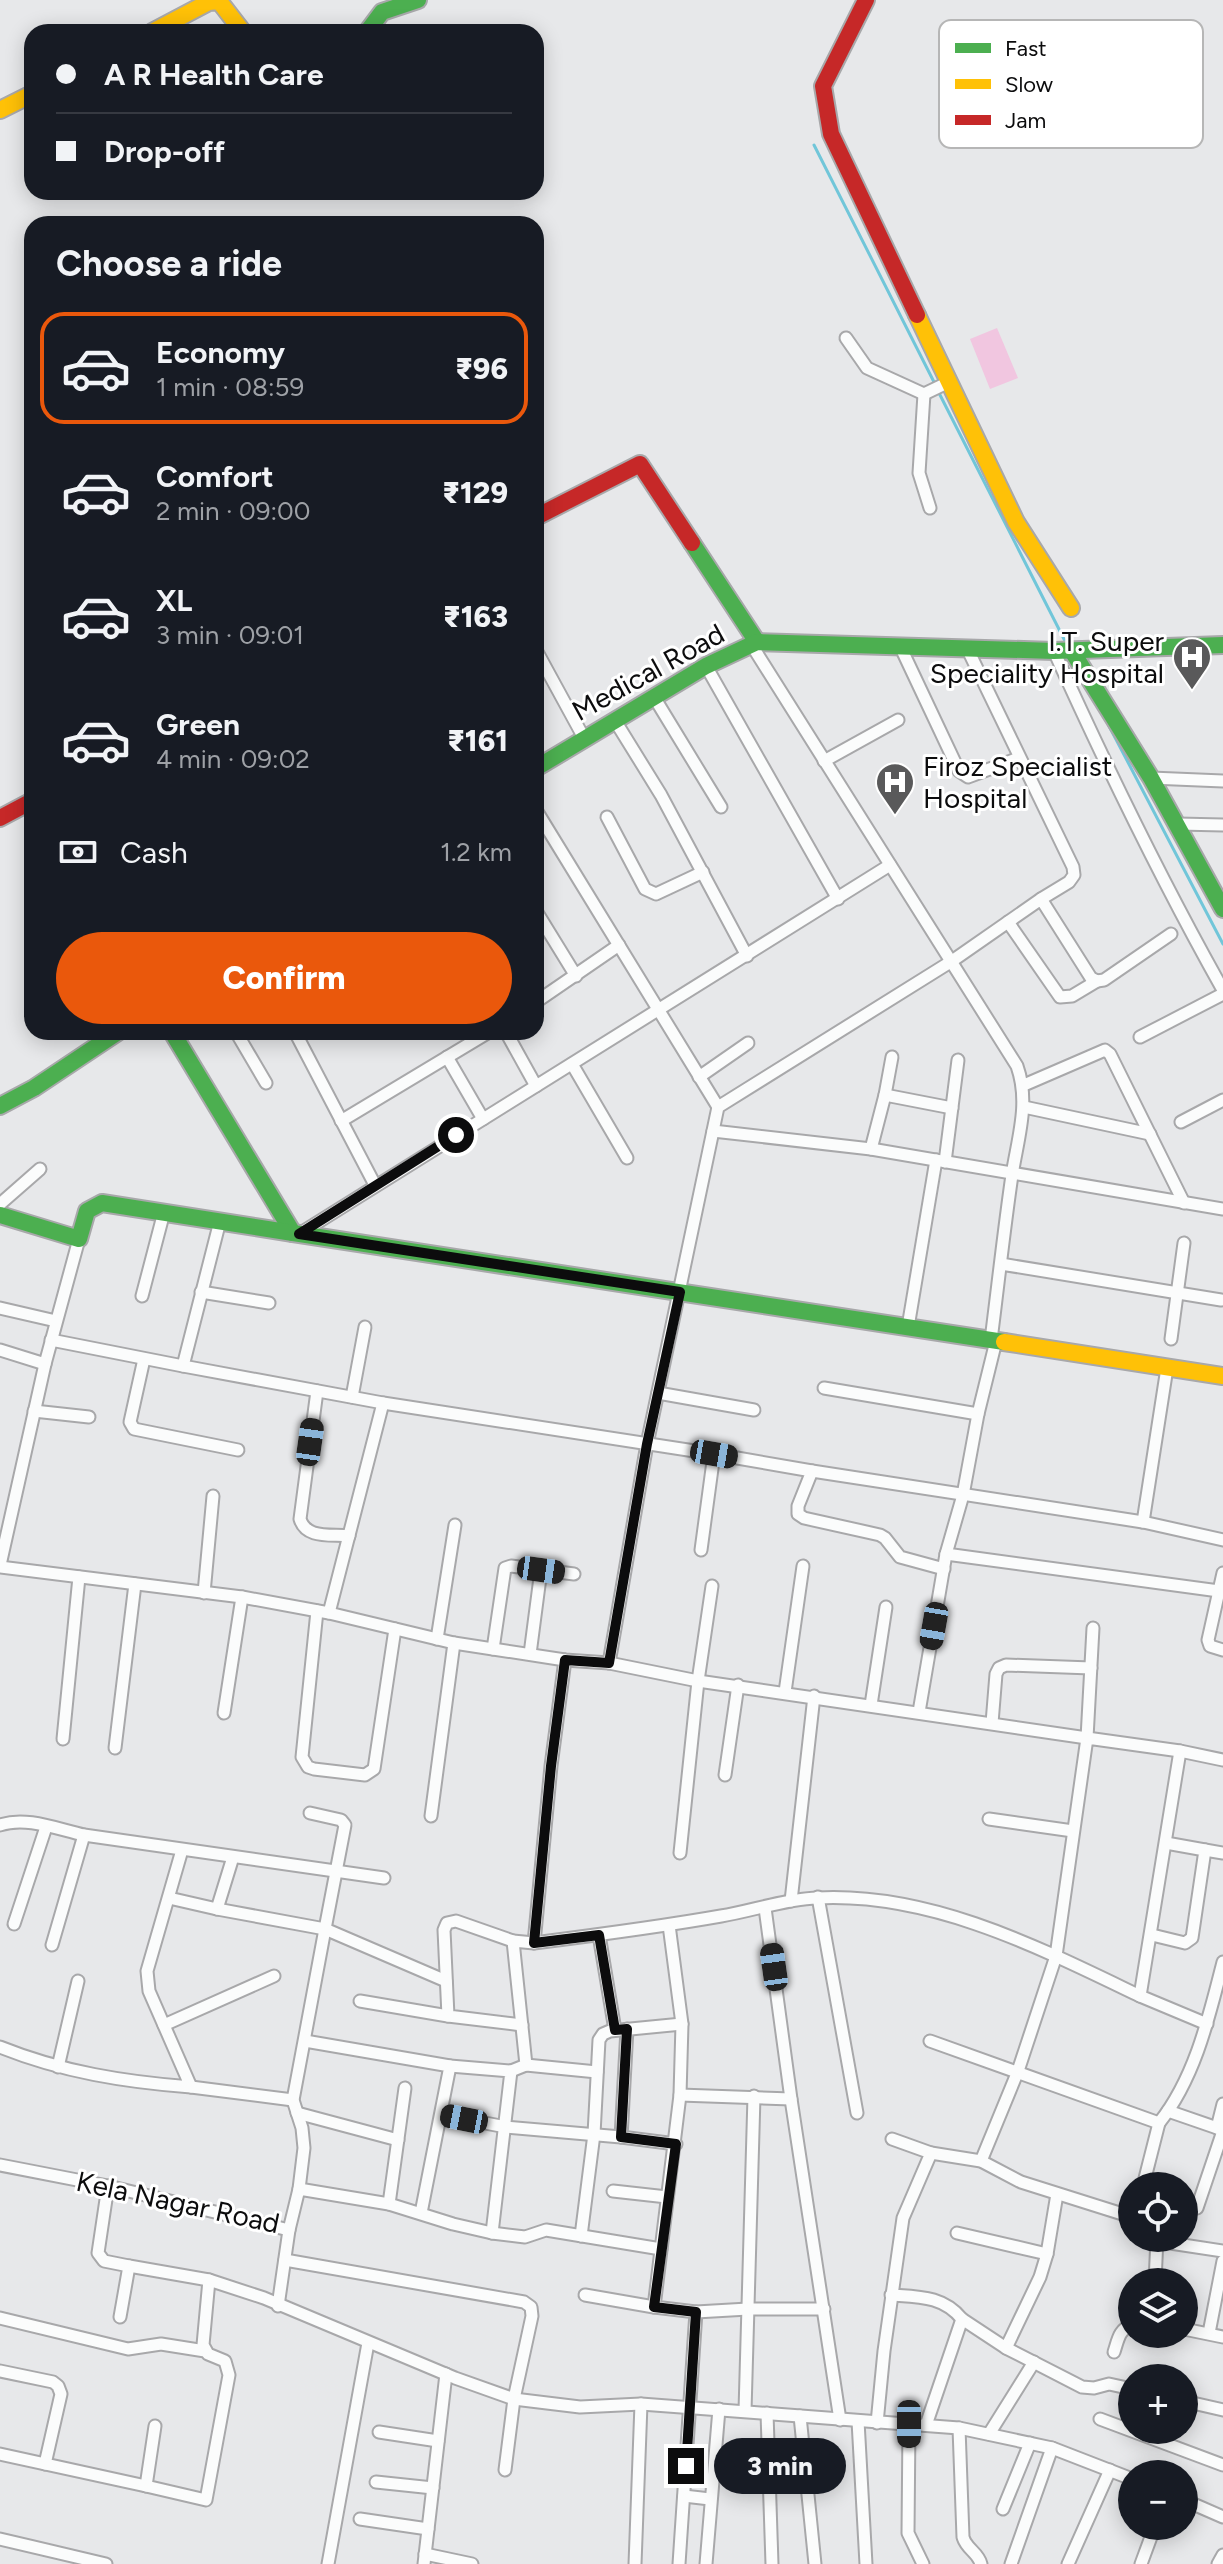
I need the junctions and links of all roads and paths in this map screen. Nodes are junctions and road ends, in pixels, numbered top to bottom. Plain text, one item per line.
1 (418, 0) edge
2 (866, 0) edge
3 (167, 24) edge
4 (237, 24) edge
5 (373, 24) edge
6 (24, 98) edge
7 (0, 110) edge
8 (846, 338) dead end
9 (949, 382) junction
10 (924, 394) junction
11 (930, 508) dead end
12 (544, 512) edge
13 (1071, 608) dead end
14 (754, 643) junction
15 (1223, 645) edge
16 (901, 648) junction
17 (968, 650) junction
18 (1054, 651) junction
19 (1072, 651) junction
20 (544, 665) edge
21 (706, 666) junction
22 (654, 697) junction
23 (614, 719) junction
24 (898, 720) dead end
25 (584, 738) junction
26 (1019, 758) junction
27 (824, 761) junction
28 (544, 763) edge
29 (1151, 778) junction
30 (1223, 781) edge
31 (24, 805) edge
32 (721, 807) dead end
33 (607, 817) dead end
34 (0, 818) edge
35 (544, 823) edge
36 (1178, 824) junction
37 (1223, 825) edge
38 (890, 865) junction
39 (703, 872) junction
40 (838, 899) junction
41 (1041, 899) junction
42 (1223, 908) edge
43 (1008, 922) junction
44 (544, 924) edge
45 (1171, 934) dead end
46 (619, 945) junction
47 (747, 956) junction
48 (952, 961) junction
49 (576, 976) junction
50 (1097, 981) junction
51 (1223, 992) edge
52 (544, 997) edge
53 (658, 1010) junction
54 (1140, 1037) dead end
55 (106, 1040) edge
56 (177, 1040) edge
57 (241, 1040) edge
58 (299, 1040) edge
59 (474, 1040) edge
60 (510, 1040) edge
61 (748, 1043) dead end
62 (447, 1057) junction
63 (892, 1057) dead end
64 (958, 1060) dead end
65 (572, 1064) junction
66 (699, 1077) junction
67 (266, 1083) dead end
68 (1024, 1085) junction
69 (536, 1086) junction
70 (885, 1095) junction
71 (1223, 1101) edge
72 (0, 1106) edge
73 (718, 1107) junction
74 (1024, 1107) junction
75 (952, 1108) junction
76 (483, 1119) junction
77 (341, 1121) junction
78 (1181, 1122) dead end
79 (713, 1131) junction
80 (1150, 1134) junction
81 (871, 1149) junction
82 (627, 1158) dead end
83 (940, 1161) junction
84 (40, 1169) dead end
85 (1012, 1173) junction
86 (375, 1185) junction
87 (1184, 1203) junction
88 (1223, 1209) edge
89 (164, 1212) junction
90 (0, 1215) edge
91 (220, 1221) junction
92 (296, 1233) junction
93 (79, 1239) junction
94 (1184, 1243) dead end
95 (1001, 1264) junction
96 (201, 1292) junction
97 (680, 1292) junction
98 (1177, 1293) junction
99 (142, 1296) dead end
100 (1221, 1300) dead end
101 (269, 1303) dead end
102 (0, 1308) edge
103 (56, 1321) junction
104 (365, 1327) dead end
105 (908, 1327) junction
106 (1171, 1339) dead end
107 (51, 1340) junction
108 (993, 1341) junction
109 (0, 1350) edge
110 (144, 1359) junction
111 (45, 1364) junction
112 (183, 1366) junction
113 (1167, 1368) junction
114 (1223, 1376) edge
115 (824, 1388) dead end
116 (317, 1391) junction
117 (658, 1393) junction
118 (352, 1397) junction
119 (383, 1403) junction
120 (754, 1410) dead end
121 (34, 1411) junction
122 (978, 1414) junction
123 (89, 1417) dead end
124 (647, 1444) junction
125 (238, 1450) dead end
126 (714, 1454) junction
127 (812, 1471) junction
128 (963, 1495) junction
129 (213, 1496) dead end
130 (1143, 1522) junction
131 (455, 1525) dead end
132 (349, 1536) junction
133 (1223, 1540) edge
134 (701, 1550) dead end
135 (946, 1554) junction
136 (0, 1566) edge
137 (803, 1566) dead end
138 (944, 1569) junction
139 (541, 1570) junction
140 (1223, 1573) edge
141 (574, 1574) dead end
142 (79, 1577) junction
143 (135, 1584) junction
144 (712, 1586) dead end
145 (1219, 1591) junction
146 (204, 1593) junction
147 (242, 1597) junction
148 (886, 1607) dead end
149 (323, 1612) junction
150 (1093, 1628) dead end
151 (395, 1629) junction
152 (437, 1639) junction
153 (454, 1643) junction
154 (493, 1649) junction
155 (1223, 1650) edge
156 (530, 1654) junction
157 (565, 1660) junction
158 (609, 1663) junction
159 (1091, 1668) junction
160 (698, 1681) junction
161 (738, 1685) junction
162 (785, 1692) junction
163 (814, 1696) junction
164 (871, 1705) junction
165 (919, 1712) junction
166 (224, 1713) dead end
167 (992, 1723) junction
168 (1087, 1738) junction
169 (63, 1739) dead end
170 (115, 1748) dead end
171 (1180, 1751) junction
172 (1223, 1760) edge
173 (725, 1775) dead end
174 (310, 1813) dead end
175 (431, 1816) dead end
176 (989, 1819) dead end
177 (0, 1825) edge
178 (46, 1827) junction
179 (1073, 1831) junction
180 (84, 1835) junction
181 (1166, 1843) junction
182 (182, 1850) junction
183 (1205, 1850) junction
184 (680, 1853) dead end
185 (1223, 1853) edge
186 (233, 1857) junction
187 (336, 1870) junction
188 (384, 1878) dead end
189 (818, 1897) junction
190 (169, 1898) junction
191 (791, 1901) junction
192 (765, 1908) junction
193 (217, 1909) junction
194 (14, 1924) dead end
195 (669, 1925) junction
196 (325, 1929) junction
197 (599, 1935) junction
198 (1152, 1935) junction
199 (513, 1941) junction
200 (534, 1943) junction
201 (52, 1945) dead end
202 (1056, 1956) junction
203 (1223, 1962) edge
204 (274, 1976) dead end
205 (78, 1981) dead end
206 (446, 1981) junction
207 (1140, 1996) junction
208 (360, 2001) dead end
209 (448, 2016) junction
210 (682, 2024) junction
211 (1207, 2024) junction
212 (164, 2025) junction
213 (522, 2025) junction
214 (621, 2030) junction
215 (305, 2041) junction
216 (930, 2041) dead end
217 (0, 2047) edge
218 (526, 2065) junction
219 (450, 2066) junction
220 (58, 2067) junction
221 (511, 2071) junction
222 (1018, 2071) junction
223 (597, 2072) junction
224 (191, 2087) junction
225 (405, 2088) dead end
226 (680, 2095) junction
227 (754, 2096) junction
228 (791, 2099) junction
229 (293, 2100) junction
230 (1223, 2104) edge
231 (1168, 2111) junction
232 (297, 2113) junction
233 (857, 2113) dead end
234 (443, 2115) junction
235 (1159, 2123) junction
236 (506, 2127) junction
237 (1221, 2129) edge
238 (594, 2134) junction
239 (621, 2137) junction
240 (892, 2139) dead end
241 (398, 2140) junction
242 (676, 2144) junction
243 (931, 2153) junction
244 (981, 2161) junction
245 (0, 2165) edge
246 (1147, 2172) edge
247 (108, 2186) junction
248 (299, 2189) junction
249 (613, 2191) dead end
250 (1057, 2194) junction
251 (667, 2197) junction
252 (389, 2204) junction
253 (1198, 2205) edge
254 (421, 2213) junction
255 (1118, 2213) edge
256 (289, 2230) junction
257 (492, 2233) junction
258 (957, 2233) dead end
259 (581, 2236) junction
260 (1198, 2247) edge
261 (661, 2249) junction
262 (1223, 2251) edge
263 (1047, 2254) junction
264 (285, 2260) junction
265 (1223, 2261) edge
266 (129, 2266) junction
267 (209, 2280) junction
268 (585, 2295) dead end
269 (891, 2295) junction
270 (278, 2306) junction
271 (654, 2307) junction
272 (748, 2309) junction
273 (824, 2309) junction
274 (696, 2312) junction
275 (120, 2317) dead end
276 (0, 2318) edge
277 (962, 2319) junction
278 (1198, 2331) edge
279 (1209, 2333) junction
280 (1223, 2337) edge
281 (1118, 2339) edge
282 (368, 2343) junction
283 (1006, 2348) junction
284 (205, 2351) junction
285 (1114, 2352) dead end
286 (1034, 2362) junction
287 (0, 2371) edge
288 (446, 2374) junction
289 (1118, 2386) edge
290 (514, 2399) junction
291 (641, 2404) junction
292 (1198, 2404) edge
293 (690, 2407) junction
294 (719, 2409) junction
295 (1223, 2410) edge
296 (745, 2411) junction
297 (767, 2413) junction
298 (800, 2416) junction
299 (1100, 2419) dead end
300 (840, 2420) junction
301 (858, 2421) junction
302 (877, 2423) junction
303 (909, 2424) junction
304 (926, 2425) junction
305 (155, 2426) dead end
306 (959, 2428) junction
307 (379, 2432) dead end
308 (989, 2434) junction
309 (438, 2441) junction
310 (1030, 2443) junction
311 (1052, 2448) junction
312 (0, 2454) edge
313 (45, 2464) junction
314 (1223, 2465) edge
315 (505, 2470) dead end
316 (1110, 2470) junction
317 (1118, 2473) edge
318 (376, 2482) dead end
319 (146, 2486) junction
320 (433, 2488) junction
321 (684, 2496) junction
322 (710, 2499) junction
323 (1198, 2506) edge
324 (1003, 2509) dead end
325 (1223, 2517) edge
326 (360, 2519) dead end
327 (428, 2529) junction
328 (0, 2539) edge
329 (1150, 2540) edge
330 (1223, 2555) edge
331 (425, 2559) edge
332 (106, 2564) edge
333 (328, 2564) edge
334 (472, 2564) edge
335 (635, 2564) edge
336 (679, 2564) edge
337 (706, 2564) edge
338 (772, 2564) edge
339 (815, 2564) edge
340 (866, 2564) edge
341 (923, 2564) edge
342 (981, 2564) edge
343 (1011, 2564) edge
344 (1068, 2564) edge
345 (1141, 2564) edge
346 (1218, 2564) edge

1 - 5 street
2 - 9 street
3 - 4 street
6 - 7 street
8 - 10 street
9 - 10 street
9 - 13 street
10 - 11 street
12 - 14 street
14 - 16 street, Medical Road
14 - 21 street, Medical Road
14 - 27 street
15 - 19 street, Medical Road
16 - 17 street, Medical Road
16 - 26 street
17 - 18 street, Medical Road
17 - 26 street
18 - 19 street, Medical Road
18 - 51 street
19 - 29 street
20 - 25 street
21 - 22 street, Medical Road
21 - 40 street
22 - 23 street, Medical Road
22 - 32 street
23 - 25 street, Medical Road
23 - 39 street
24 - 27 street
25 - 28 street, Medical Road
26 - 41 street
27 - 38 street
29 - 30 street
29 - 36 street
31 - 34 street
33 - 39 street
35 - 46 street
36 - 37 street
36 - 42 street
38 - 40 street
38 - 48 street
39 - 47 street
40 - 47 street
41 - 43 street
41 - 50 street
43 - 48 street
43 - 50 street
44 - 49 street
45 - 50 street
46 - 49 street
46 - 53 street
47 - 53 street
48 - 68 street
48 - 73 street
49 - 52 street
51 - 54 street
53 - 65 street
53 - 66 street
55 - 72 street
56 - 92 street
57 - 67 street
58 - 77 street
59 - 62 street
60 - 69 street
61 - 66 street
62 - 76 street
62 - 77 street
63 - 70 street
64 - 75 street
65 - 69 street
65 - 82 street
66 - 73 street
68 - 74 street
68 - 80 street
69 - 76 street
70 - 75 street
70 - 81 street
71 - 78 street
73 - 79 street
74 - 80 street
74 - 85 street
75 - 83 street
76 - 86 street
77 - 86 street
79 - 81 street
79 - 97 street
80 - 87 street
81 - 83 street
83 - 85 street
83 - 105 street
84 - 90 street
85 - 87 street
85 - 95 street
86 - 92 street
87 - 88 street
89 - 91 street
89 - 93 street
89 - 99 street
90 - 93 street
91 - 92 street
91 - 96 street
92 - 97 street
93 - 103 street
94 - 98 street
95 - 98 street
95 - 108 street
96 - 101 street
96 - 112 street
97 - 105 street
97 - 117 street
98 - 100 street
98 - 106 street
102 - 103 street
103 - 107 street
104 - 118 street
105 - 108 street
107 - 110 street
107 - 111 street
108 - 113 street
108 - 122 street
109 - 111 street
110 - 112 street
110 - 125 street
111 - 121 street
112 - 116 street
113 - 114 street
113 - 130 street
115 - 122 street
116 - 118 street
116 - 132 street
117 - 120 street
117 - 124 street
118 - 119 street
119 - 124 street
119 - 132 street
121 - 123 street
121 - 136 street
122 - 128 street
124 - 126 street
124 - 158 street
126 - 127 street
126 - 134 street
127 - 128 street
127 - 138 street
128 - 130 street
128 - 135 street
129 - 146 street
130 - 133 street
131 - 152 street
132 - 149 street
135 - 138 street
135 - 145 street
136 - 142 street
137 - 162 street
138 - 165 street
139 - 141 street
139 - 154 street
139 - 156 street
140 - 145 street
142 - 143 street
142 - 169 street
143 - 146 street
143 - 170 street
144 - 160 street
145 - 155 street
146 - 147 street
147 - 149 street
147 - 166 street
148 - 164 street
149 - 151 street
149 - 151 street
150 - 159 street
151 - 152 street
152 - 153 street
153 - 154 street
153 - 175 street
154 - 156 street
156 - 157 street
157 - 158 street
157 - 200 street
158 - 160 street
159 - 167 street
159 - 168 street
160 - 161 street
160 - 184 street
161 - 162 street
161 - 173 street
162 - 163 street
163 - 164 street
163 - 191 street
164 - 165 street
165 - 167 street
167 - 168 street
168 - 171 street
168 - 179 street
171 - 172 street
171 - 181 street
174 - 187 street
176 - 179 street
177 - 178 street
178 - 180 street
178 - 194 street
179 - 202 street
180 - 182 street
180 - 201 street
181 - 183 street
181 - 198 street
182 - 186 street
182 - 190 street
183 - 185 street
183 - 198 street
186 - 187 street
186 - 193 street
187 - 188 street
187 - 196 street
189 - 191 street
189 - 202 street
189 - 233 street
190 - 193 street
190 - 212 street
191 - 192 street
192 - 195 street
192 - 228 street
193 - 196 street
195 - 197 street
195 - 210 street
196 - 206 street
196 - 215 street
197 - 200 street
197 - 214 street
198 - 207 street
199 - 200 street
199 - 206 street
199 - 213 street
202 - 207 street
202 - 222 street
203 - 211 street
204 - 212 street
205 - 220 street
206 - 209 street
207 - 211 street
208 - 209 street
209 - 213 street
210 - 214 street
210 - 226 street
211 - 231 street
212 - 224 street
213 - 218 street
214 - 223 street
214 - 239 street
215 - 219 street
215 - 229 street
216 - 222 street
217 - 220 street
218 - 221 street
218 - 223 street
219 - 221 street
219 - 234 street
220 - 224 street
221 - 236 street
222 - 235 street
222 - 244 street
223 - 238 street
224 - 229 street
225 - 241 street
226 - 227 street
226 - 242 street
227 - 228 street
227 - 272 street
228 - 273 street
229 - 232 street
230 - 237 street
231 - 235 street
231 - 237 street
232 - 241 street
232 - 248 street
234 - 236 street
234 - 254 street
235 - 246 street
236 - 238 street
236 - 257 street
237 - 253 street
238 - 239 street
238 - 259 street
239 - 242 street
240 - 243 street
241 - 252 street
242 - 251 street
243 - 244 street
243 - 269 street
244 - 250 street
245 - 247 street, Kela Nagar Road
247 - 256 street, Kela Nagar Road
247 - 266 street
248 - 252 street, Kela Nagar Road
248 - 256 street, Kela Nagar Road
249 - 251 street
250 - 255 street
250 - 263 street
251 - 261 street
252 - 254 street, Kela Nagar Road
254 - 257 street, Kela Nagar Road
256 - 264 street
257 - 259 street, Kela Nagar Road
258 - 263 street
259 - 261 street, Kela Nagar Road
260 - 262 street
261 - 271 street
263 - 283 street
264 - 270 street
264 - 290 street
265 - 279 street
266 - 267 street
266 - 275 street
267 - 270 street
267 - 284 street
268 - 271 street
269 - 277 street
269 - 302 street
270 - 282 street
271 - 274 street
272 - 273 street
272 - 274 street
272 - 296 street
273 - 300 street
274 - 293 street
276 - 284 street
277 - 283 street
277 - 304 street
278 - 279 street
279 - 280 street
281 - 285 street
282 - 288 street
282 - 333 street
283 - 286 street
284 - 319 street
286 - 289 street
286 - 308 street
287 - 313 street
288 - 290 street
288 - 309 street
290 - 291 street
290 - 315 street
291 - 293 street
291 - 335 street
292 - 295 street
293 - 294 street
293 - 321 street
294 - 296 street
294 - 322 street
296 - 297 street
297 - 298 street
297 - 338 street
298 - 300 street
298 - 339 street
299 - 314 street
300 - 301 street
301 - 302 street
301 - 340 street
302 - 303 street
303 - 304 street
303 - 341 street
304 - 306 street
305 - 319 street
306 - 308 street
306 - 342 street
307 - 309 street
308 - 310 street
309 - 320 street
310 - 311 street
310 - 324 street
311 - 316 street
311 - 343 street
312 - 313 street
313 - 319 street
316 - 317 street
316 - 344 street
318 - 320 street
320 - 327 street
321 - 322 street
321 - 336 street
322 - 337 street
323 - 325 street
326 - 327 street
327 - 331 street
328 - 332 street
329 - 345 street
330 - 346 street
331 - 334 street

